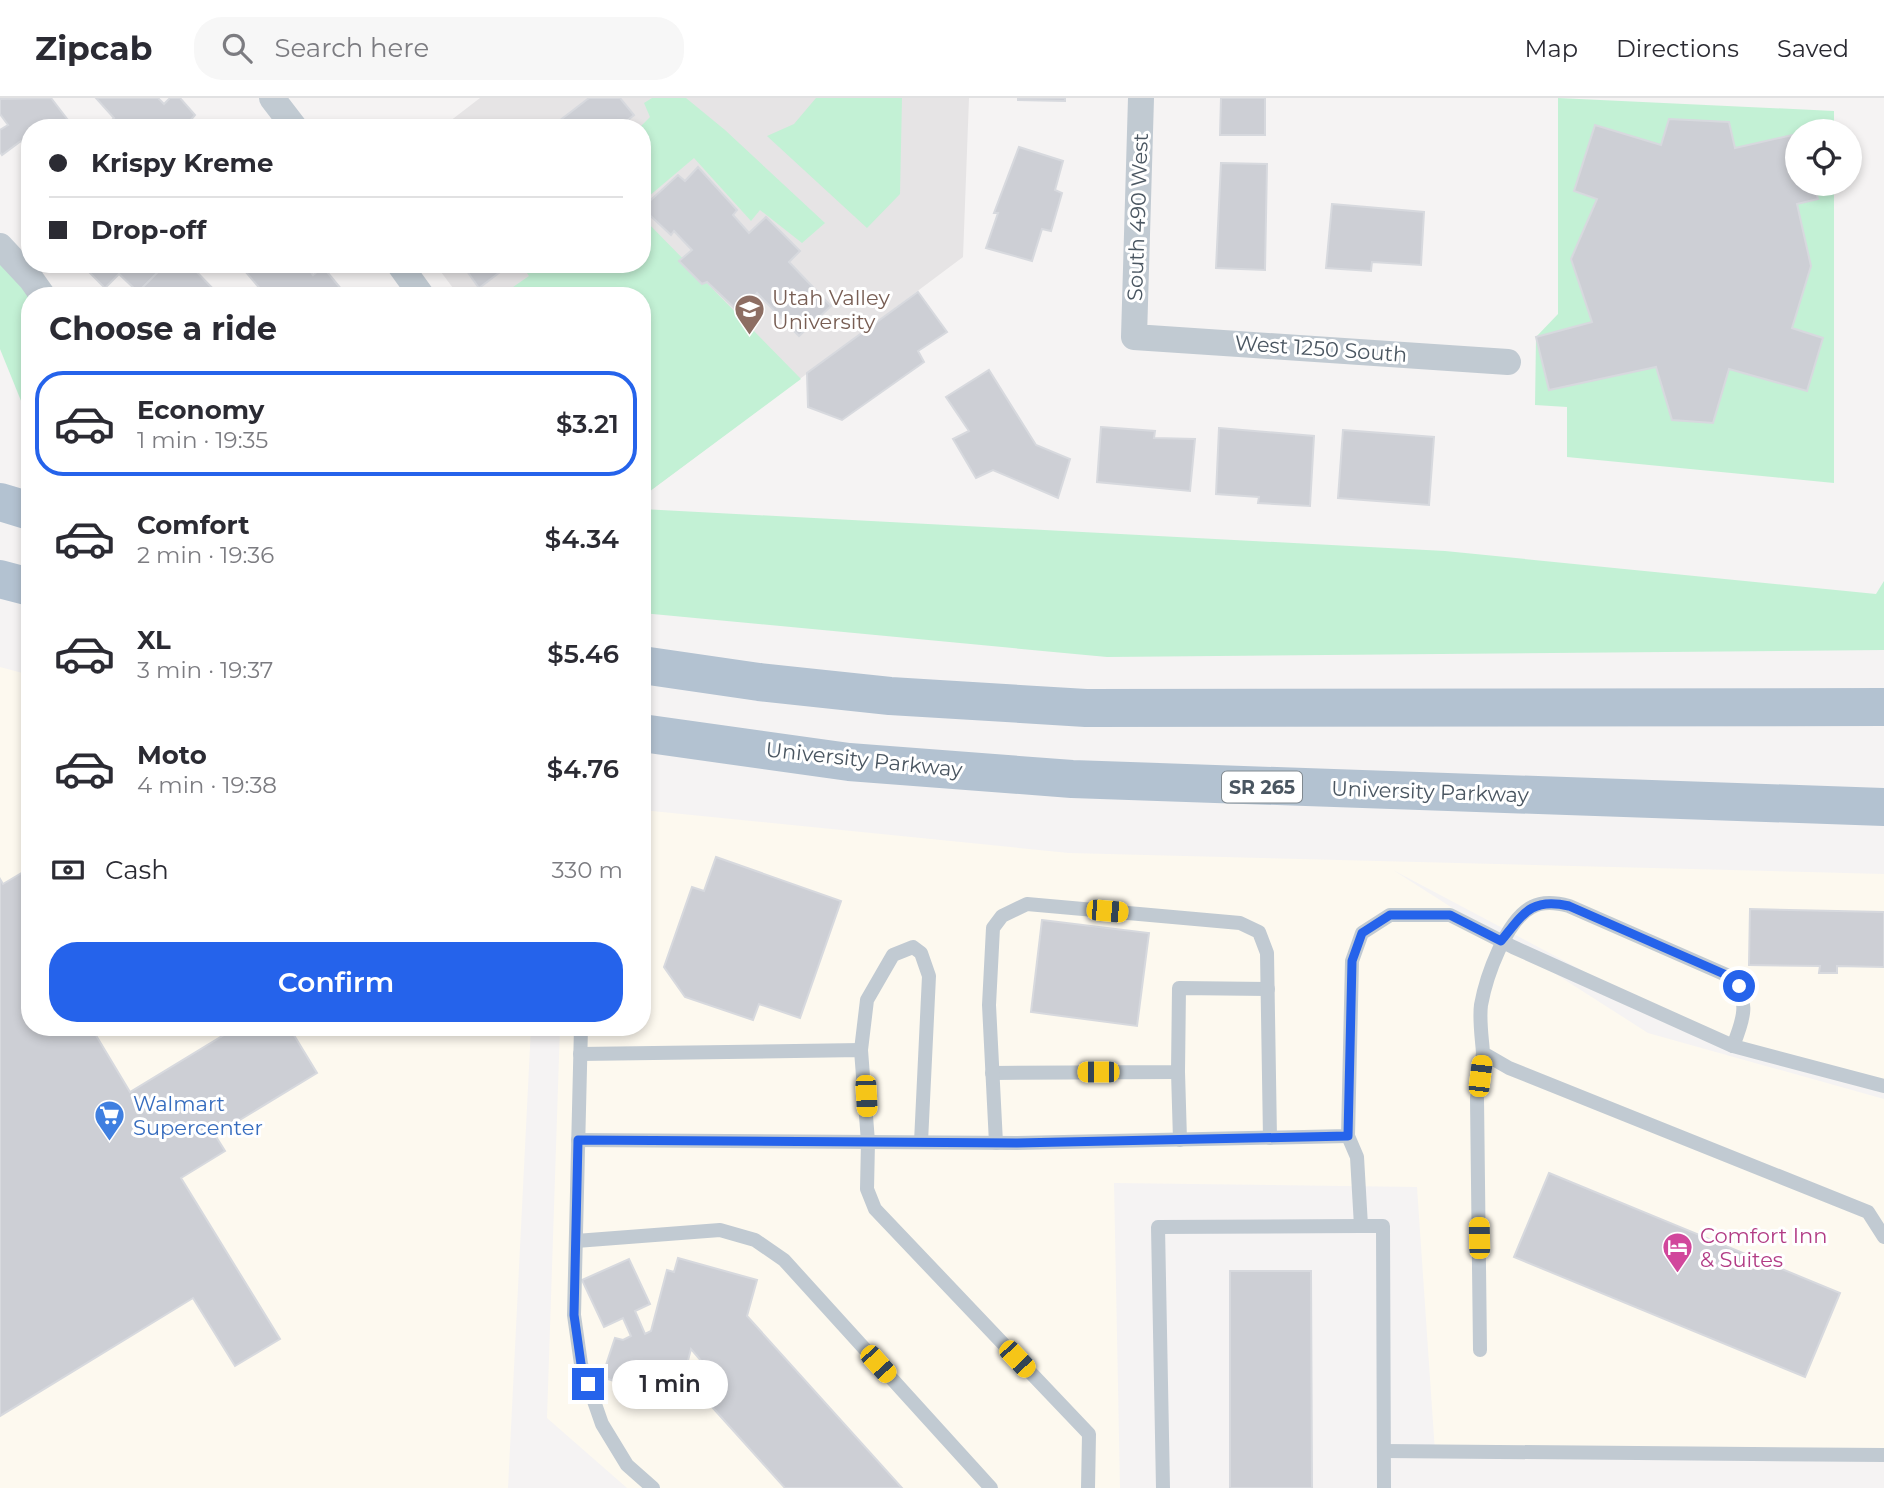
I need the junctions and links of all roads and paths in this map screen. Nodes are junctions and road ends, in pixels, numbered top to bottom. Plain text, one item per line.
1 (272, 98) edge
2 (1141, 98) edge
3 (288, 119) edge
4 (0, 246) edge
5 (21, 268) edge
6 (25, 273) edge
7 (37, 287) edge
8 (1134, 337) joint
9 (1508, 362) dead end
10 (0, 502) edge
11 (21, 508) edge
12 (0, 579) edge
13 (21, 585) edge
14 (651, 666) edge
15 (1884, 707) edge
16 (651, 734) edge
17 (1884, 807) edge
18 (1501, 941) junction
19 (1268, 989) junction
20 (581, 1036) edge
21 (1733, 1046) junction
22 (861, 1050) junction
23 (1483, 1053) junction
24 (580, 1054) junction
25 (1178, 1072) junction
26 (992, 1073) junction
27 (1884, 1086) edge
28 (1348, 1136) junction
29 (1270, 1138) junction
30 (578, 1140) junction
31 (1180, 1140) junction
32 (868, 1142) junction
33 (922, 1142) junction
34 (996, 1143) junction
35 (1360, 1226) junction
36 (1884, 1237) edge
37 (576, 1241) junction
38 (1480, 1350) dead end
39 (1384, 1451) junction
40 (1884, 1455) edge
41 (653, 1488) edge
42 (991, 1488) edge
43 (1088, 1488) edge
44 (1163, 1488) edge
45 (1384, 1488) edge

1 - 3 street
2 - 8 street, South 490 West
4 - 5 street
6 - 7 street
8 - 9 street, West 1250 South
10 - 11 main road
12 - 13 main road
14 - 15 main road
16 - 17 main road, University Parkway / SR 265
18 - 21 lane
18 - 21 lane
18 - 23 lane
18 - 28 lane
19 - 25 lane
19 - 26 lane
19 - 29 lane
20 - 24 lane
21 - 27 lane
22 - 24 lane
22 - 32 lane
22 - 33 lane
23 - 36 lane
23 - 38 lane
24 - 30 lane
25 - 26 lane
25 - 31 lane
26 - 34 lane
28 - 29 lane
28 - 35 lane
29 - 31 lane
30 - 32 lane
30 - 37 lane
31 - 34 lane
32 - 33 lane
32 - 43 lane
33 - 34 lane
35 - 39 lane
35 - 44 lane
37 - 41 lane
37 - 42 lane
39 - 40 lane
39 - 45 lane

